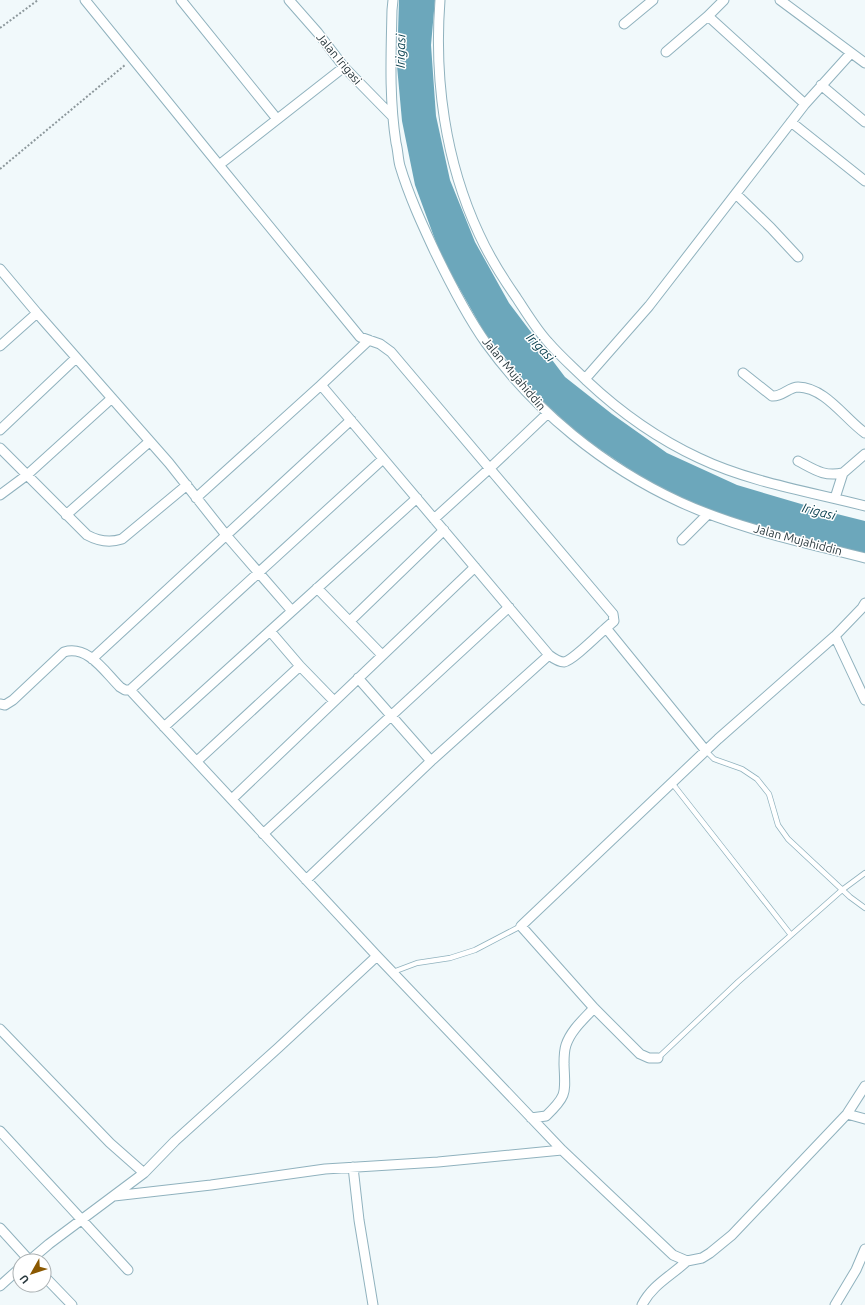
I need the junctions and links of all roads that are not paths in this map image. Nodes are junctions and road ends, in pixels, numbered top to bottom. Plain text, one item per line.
1 (85, 0) edge
2 (181, 0) edge
3 (289, 0) edge
4 (393, 0) edge
5 (440, 0) edge
6 (653, 0) edge
7 (724, 0) edge
8 (780, 0) edge
9 (708, 16) junction
10 (624, 24) dead end
11 (666, 52) dead end
12 (851, 53) junction
13 (865, 63) edge
14 (344, 67) junction
15 (822, 85) junction
16 (805, 104) junction
17 (392, 116) junction
18 (277, 119) junction
19 (791, 122) junction
20 (865, 122) edge
21 (219, 165) junction
22 (865, 182) edge
23 (736, 194) junction
24 (798, 257) dead end
25 (0, 269) edge
26 (36, 313) junction
27 (369, 340) junction
28 (0, 346) edge
29 (76, 358) junction
30 (743, 373) dead end
31 (585, 379) junction
32 (321, 385) junction
33 (112, 398) junction
34 (548, 413) junction
35 (351, 420) junction
36 (0, 430) edge
37 (865, 432) edge
38 (149, 442) junction
39 (0, 448) edge
40 (865, 454) edge
41 (383, 459) junction
42 (798, 462) dead end
43 (489, 469) junction
44 (843, 473) junction
45 (27, 475) junction
46 (187, 485) junction
47 (0, 495) edge
48 (196, 498) junction
49 (417, 498) junction
50 (834, 498) junction
51 (865, 506) edge
52 (708, 514) junction
53 (66, 515) junction
54 (434, 519) junction
55 (444, 530) junction
56 (226, 535) junction
57 (682, 540) dead end
58 (865, 558) edge
59 (475, 567) junction
60 (259, 573) junction
61 (317, 588) junction
62 (865, 603) edge
63 (509, 607) junction
64 (292, 611) junction
65 (350, 621) junction
66 (606, 628) junction
67 (270, 631) junction
68 (834, 636) junction
69 (549, 655) junction
70 (382, 656) junction
71 (92, 659) junction
72 (300, 666) junction
73 (358, 678) junction
74 (130, 690) junction
75 (865, 700) edge
76 (334, 701) junction
77 (0, 704) edge
78 (391, 716) junction
79 (164, 727) junction
80 (706, 751) junction
81 (196, 761) junction
82 (431, 761) junction
83 (672, 783) junction
84 (232, 799) junction
85 (263, 834) junction
86 (865, 873) edge
87 (306, 880) junction
88 (842, 890) junction
89 (865, 908) edge
90 (521, 926) junction
91 (791, 935) junction
92 (377, 956) junction
93 (392, 973) junction
94 (594, 1008) junction
95 (0, 1029) edge
96 (658, 1058) joint
97 (865, 1086) edge
98 (847, 1114) junction
99 (531, 1118) junction
100 (865, 1119) edge
101 (0, 1131) edge
102 (562, 1150) junction
103 (353, 1167) junction
104 (144, 1173) junction
105 (113, 1196) junction
106 (82, 1219) junction
107 (0, 1228) edge
108 (865, 1249) edge
109 (22, 1253) edge
110 (39, 1253) edge
111 (686, 1261) junction
112 (128, 1270) dead end
113 (12, 1275) edge
114 (52, 1284) edge
115 (0, 1286) edge
116 (72, 1305) edge
117 (373, 1305) edge
118 (642, 1305) edge
119 (835, 1305) edge

1 - 21 street
2 - 18 street
3 - 14 street, Jalan Irigasi
4 - 17 street, Jalan Mujahiddin
5 - 31 street
6 - 10 street
7 - 9 street
8 - 12 street
9 - 11 street
9 - 16 street
12 - 13 street
12 - 15 street
14 - 17 street, Jalan Irigasi
14 - 18 street
15 - 16 street
15 - 20 street
16 - 19 street
17 - 34 street, Jalan Mujahiddin
18 - 21 street
19 - 22 street
19 - 23 street
21 - 27 street
23 - 24 street
23 - 31 street
25 - 26 street
26 - 28 street
26 - 29 street
27 - 32 street
27 - 43 street
29 - 33 street
29 - 36 street
30 - 37 street
31 - 50 street
32 - 35 street
32 - 48 street
33 - 38 street
33 - 45 street
34 - 43 street
34 - 52 street, Jalan Mujahiddin
35 - 41 street
35 - 56 street
38 - 46 street
38 - 53 street
39 - 45 street
40 - 44 street
41 - 49 street
41 - 60 street
42 - 44 street
43 - 54 street
43 - 66 street
44 - 50 street
45 - 47 street
45 - 53 street
46 - 48 street
46 - 53 street
48 - 56 street
49 - 54 street
49 - 61 street
50 - 51 street
52 - 57 street
52 - 58 street, Jalan Mujahiddin
54 - 55 street
55 - 59 street
55 - 65 street
56 - 60 street
56 - 71 street
59 - 63 street
59 - 70 street
60 - 64 street
60 - 74 street
61 - 64 street
61 - 65 street
62 - 68 street
63 - 69 street
63 - 78 street
64 - 67 street
65 - 70 street
66 - 69 street
66 - 80 street
67 - 72 street
67 - 79 street
68 - 75 street
68 - 80 street
69 - 82 street
70 - 73 street
71 - 74 street
71 - 77 street
72 - 76 street
72 - 81 street
73 - 76 street
73 - 78 street
74 - 79 street
76 - 84 street
78 - 82 street
78 - 85 street
79 - 81 street
80 - 83 street
80 - 88 lane
81 - 84 street
82 - 87 street
83 - 90 street
83 - 91 lane
84 - 85 street
85 - 87 street
86 - 88 lane
87 - 92 street
88 - 89 lane
88 - 91 lane
90 - 93 lane
90 - 94 street
91 - 96 lane
92 - 93 street
92 - 104 street
93 - 99 street
94 - 96 street
94 - 99 street
95 - 104 street
97 - 98 street
98 - 100 street
98 - 111 street
99 - 102 street
101 - 106 street
102 - 103 street
102 - 111 street
103 - 105 street
103 - 117 street
104 - 105 street
105 - 106 street
106 - 110 street
106 - 112 street
107 - 109 street
108 - 119 street
111 - 118 street
113 - 115 street
114 - 116 street

